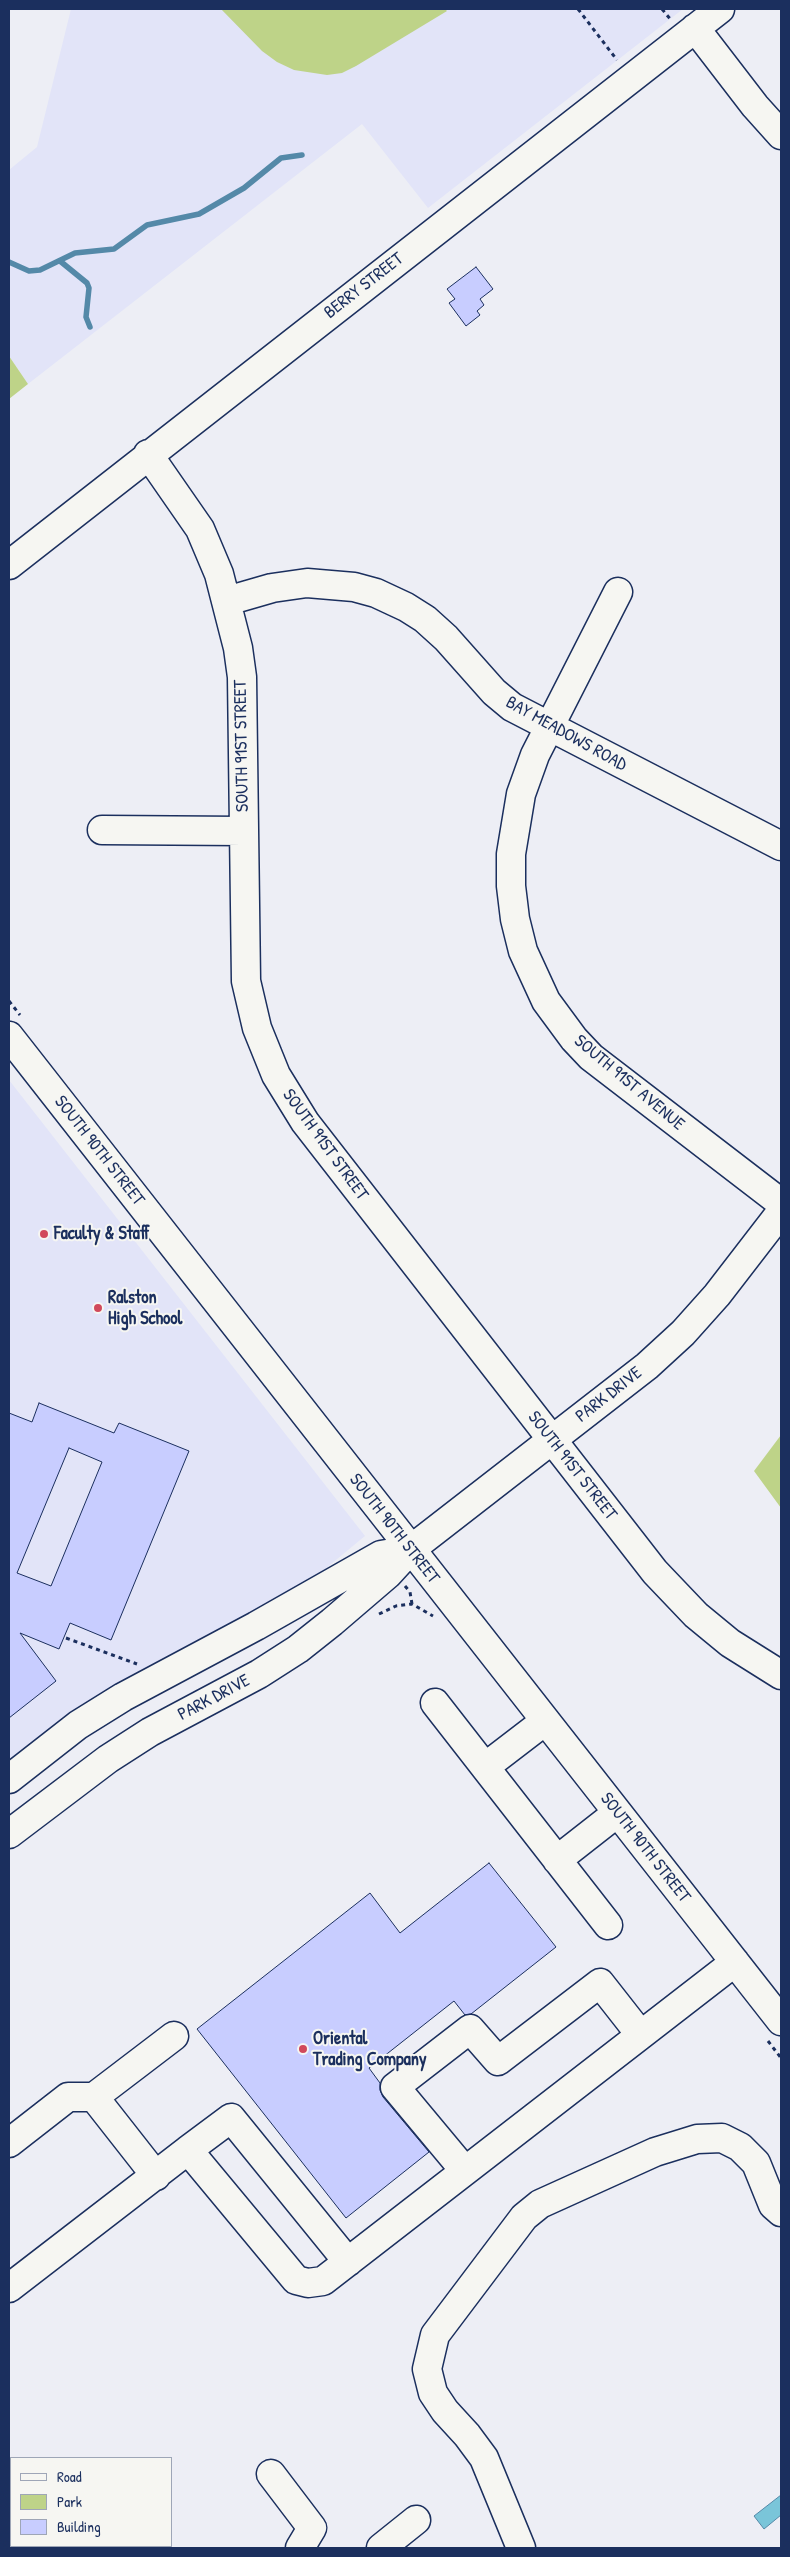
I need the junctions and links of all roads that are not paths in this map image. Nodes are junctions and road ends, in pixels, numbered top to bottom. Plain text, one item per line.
1 (720, 9) edge
2 (683, 25) junction
3 (781, 135) edge
4 (148, 454) junction
5 (9, 565) edge
6 (618, 592) dead end
7 (227, 601) junction
8 (550, 728) junction
9 (102, 830) dead end
10 (243, 830) junction
11 (781, 846) edge
12 (9, 1036) edge
13 (781, 1203) edge
14 (781, 1212) edge
15 (552, 1440) junction
16 (410, 1550) junction
17 (781, 1675) edge
18 (435, 1703) dead end
19 (545, 1721) junction
20 (485, 1767) junction
21 (9, 1779) edge
22 (617, 1813) junction
23 (9, 1834) edge
24 (557, 1860) junction
25 (608, 1925) dead end
26 (735, 1962) junction
27 (781, 2021) edge
28 (640, 2034) junction
29 (174, 2036) dead end
30 (94, 2097) junction
31 (9, 2143) edge
32 (188, 2150) junction
33 (465, 2170) junction
34 (156, 2176) junction
35 (781, 2212) edge
36 (348, 2262) junction
37 (9, 2288) edge
38 (271, 2474) dead end
39 (416, 2520) dead end
40 (300, 2548) edge
41 (381, 2548) edge
42 (521, 2548) edge

1 - 2 street, BERRY STREET
2 - 3 street
2 - 4 street, BERRY STREET
4 - 5 street, BERRY STREET
4 - 7 street, SOUTH 91ST STREET
6 - 8 street, SOUTH 91ST AVENUE
7 - 8 street, BAY MEADOWS ROAD
7 - 10 street, SOUTH 91ST STREET
8 - 11 street, BAY MEADOWS ROAD
8 - 13 street, SOUTH 91ST AVENUE
9 - 10 street
10 - 15 street, SOUTH 91ST STREET
12 - 16 street, SOUTH 90TH STREET
14 - 15 street, PARK DRIVE
15 - 16 street, PARK DRIVE
15 - 17 street, SOUTH 91ST STREET
16 - 19 street, SOUTH 90TH STREET
16 - 21 street, PARK DRIVE
16 - 23 street, PARK DRIVE
18 - 20 street
19 - 20 street
19 - 22 street, SOUTH 90TH STREET
20 - 24 street
22 - 24 street
22 - 26 street, SOUTH 90TH STREET
24 - 25 street
26 - 27 street, SOUTH 90TH STREET
26 - 28 street
28 - 33 street
28 - 33 street
29 - 30 street
30 - 31 street
30 - 34 street
32 - 34 street
32 - 36 street
32 - 36 street
33 - 36 street
34 - 37 street
35 - 42 street
38 - 40 street
39 - 41 street

